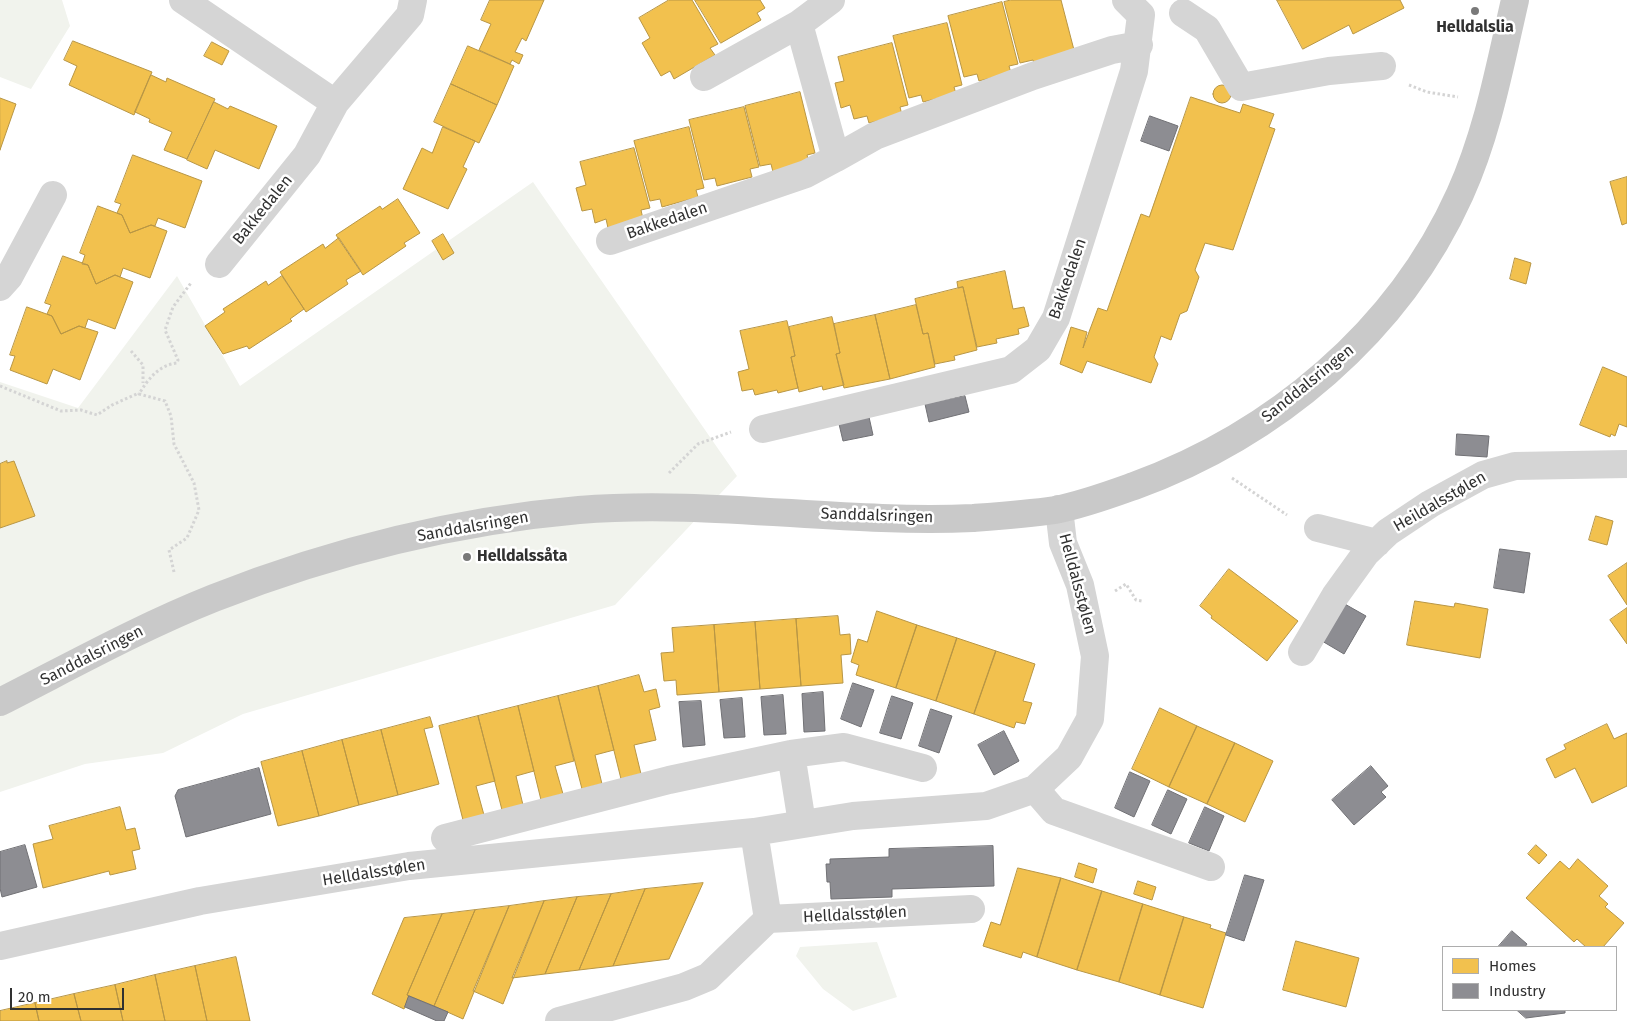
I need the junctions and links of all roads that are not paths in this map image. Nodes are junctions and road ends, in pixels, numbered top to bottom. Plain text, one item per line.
1 (183, 0) edge
2 (413, 0) edge
3 (831, 0) edge
4 (1515, 0) edge
5 (1189, 7) edge
6 (1133, 8) edge
7 (799, 24) junction
8 (1139, 44) junction
9 (1378, 66) road end
10 (704, 77) dead end
11 (335, 102) junction
12 (836, 158) junction
13 (53, 195) dead end
14 (610, 241) dead end
15 (219, 264) road end
16 (0, 287) edge
17 (763, 429) road end
18 (1627, 464) edge
19 (1059, 509) junction
20 (1318, 528) road end
21 (1377, 542) junction
22 (1302, 652) dead end
23 (0, 702) edge
24 (791, 754) junction
25 (923, 768) dead end
26 (1035, 789) junction
27 (802, 823) junction
28 (754, 832) junction
29 (445, 838) dead end
30 (1211, 867) dead end
31 (971, 909) dead end
32 (768, 919) junction
33 (0, 946) edge
34 (558, 1021) edge

1 - 11 street
2 - 11 street, Bakkedalen
3 - 7 street
4 - 19 main road, Sanddalsringen
5 - 6 street, Bakkedalen
5 - 9 street, Bakkedalen
6 - 8 street, Bakkedalen
7 - 10 street
7 - 12 street
8 - 12 street, Bakkedalen
8 - 17 street, Bakkedalen
11 - 15 street, Bakkedalen
12 - 14 street, Bakkedalen
13 - 16 street
18 - 21 street, Heildalsstølen
19 - 23 main road, Sanddalsringen
19 - 26 street, Helldalsstølen
20 - 21 street, Heildalsstølen
21 - 22 street, Heildalsstølen
24 - 25 street
24 - 27 street
24 - 29 street
26 - 27 street, Helldalsstølen
26 - 30 street
27 - 28 street, Helldalsstølen
28 - 32 street
28 - 33 street, Helldalsstølen
31 - 32 street, Helldalsstølen
32 - 34 street

